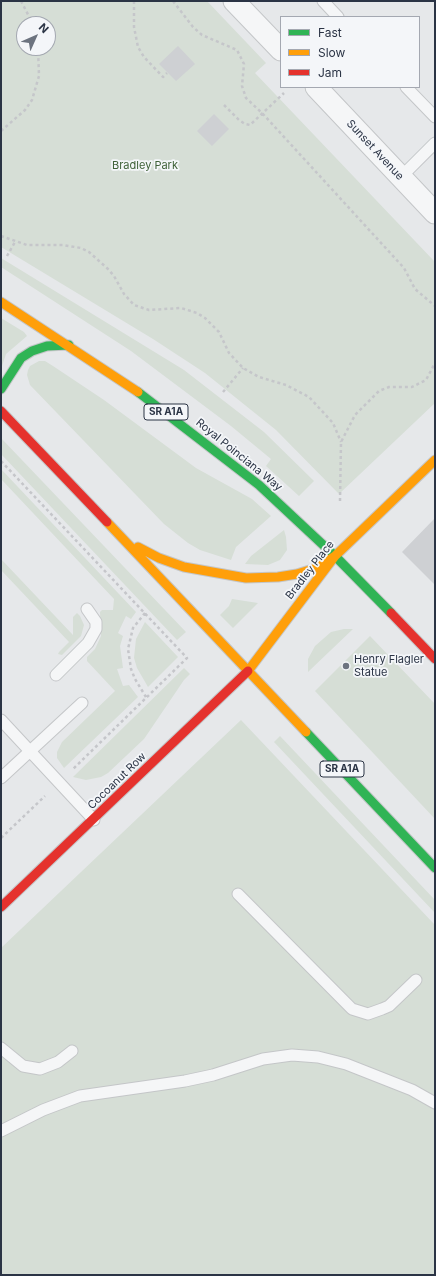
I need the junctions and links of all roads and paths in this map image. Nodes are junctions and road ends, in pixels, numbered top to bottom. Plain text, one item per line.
1 (21, 1) edge
2 (134, 1) edge
3 (173, 1) edge
4 (234, 1) edge
5 (323, 1) edge
6 (29, 16) edge
7 (337, 16) edge
8 (280, 49) edge
9 (38, 56) edge
10 (167, 73) dead end
11 (317, 88) edge
12 (407, 88) edge
13 (284, 93) dead end
14 (224, 105) dead end
15 (263, 114) junction
16 (435, 117) edge
17 (1, 131) edge
18 (435, 143) edge
19 (401, 177) junction
20 (435, 213) edge
21 (1, 236) edge
22 (15, 242) junction
23 (7, 256) dead end
24 (1, 302) edge
25 (435, 306) edge
26 (69, 345) junction
27 (435, 363) edge
28 (243, 368) junction
29 (1, 389) edge
30 (223, 392) dead end
31 (1, 411) edge
32 (341, 442) junction
33 (435, 460) edge
34 (340, 501) dead end
35 (125, 540) junction
36 (335, 556) junction
37 (87, 609) dead end
38 (145, 613) dead end
39 (435, 659) edge
40 (249, 670) junction
41 (56, 675) dead end
42 (146, 698) dead end
43 (82, 703) dead end
44 (1, 720) edge
45 (30, 751) junction
46 (1, 778) edge
47 (94, 820) junction
48 (435, 868) edge
49 (238, 894) dead end
50 (1, 908) edge
51 (416, 980) dead end
52 (1, 1048) edge
53 (72, 1051) dead end
54 (435, 1102) edge
55 (1, 1132) edge

1 - 6 path
2 - 10 path
3 - 15 path
4 - 8 street
5 - 7 lane
9 - 17 path
11 - 19 street, Sunset Avenue
12 - 16 lane
13 - 15 path
14 - 15 path
15 - 25 path
18 - 19 lane
19 - 20 street, Sunset Avenue
21 - 22 path
22 - 23 path
22 - 28 path
24 - 26 main road, Royal Poinciana Way / SR A1A
26 - 29 main road
26 - 36 main road, Royal Poinciana Way / SR A1A
27 - 32 path
28 - 30 path
28 - 32 path
31 - 35 main road, SR A1A
32 - 34 path
33 - 36 main road, Bradley Place
35 - 36 main road
35 - 40 main road, SR A1A
36 - 39 main road, Royal Poinciana Way / SR A1A
36 - 40 main road, Bradley Place
37 - 41 lane
38 - 42 path
40 - 47 main road, Cocoanut Row
40 - 48 main road, SR A1A
43 - 45 lane
44 - 45 lane
45 - 46 lane
45 - 47 lane
47 - 50 main road, Cocoanut Row
49 - 51 lane
52 - 53 lane
54 - 55 lane

